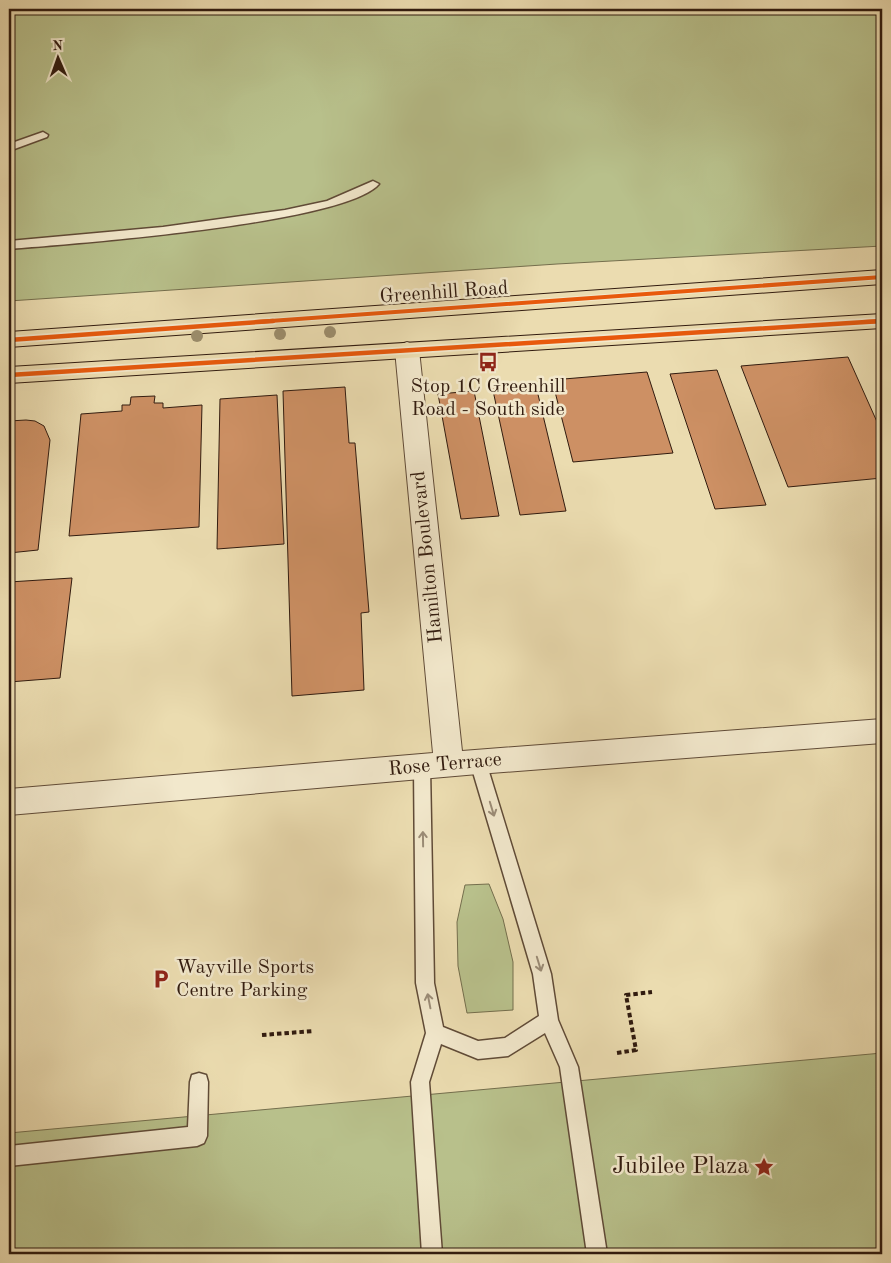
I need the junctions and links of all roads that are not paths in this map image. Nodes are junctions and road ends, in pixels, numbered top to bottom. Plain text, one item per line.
1 (43, 135) dead end
2 (9, 148) edge
3 (373, 184) dead end
4 (9, 245) edge
5 (882, 277) edge
6 (605, 297) junction
7 (753, 315) junction
8 (882, 321) edge
9 (90, 334) junction
10 (9, 340) edge
11 (407, 350) junction
12 (227, 361) junction
13 (9, 375) edge
14 (882, 731) edge
15 (478, 762) junction
16 (435, 766) junction
17 (9, 802) edge
18 (549, 1020) junction
19 (435, 1033) junction
20 (199, 1082) dead end
21 (9, 1156) edge
22 (432, 1254) edge
23 (597, 1254) edge

1 - 2 lane
3 - 4 lane
5 - 6 highway, Greenhill Road
6 - 7 highway
6 - 9 highway, Greenhill Road
7 - 8 highway
7 - 11 highway
9 - 10 highway, Greenhill Road
9 - 12 highway
11 - 12 highway
11 - 16 street, Hamilton Boulevard
12 - 13 highway
14 - 15 street, Rose Terrace
15 - 16 street, Rose Terrace
15 -> 18 lane
16 - 17 street, Rose Terrace
19 -> 16 lane, Hamilton Boulevard
18 - 19 lane
18 - 23 lane
19 - 22 lane, Hamilton Boulevard
20 - 21 lane

